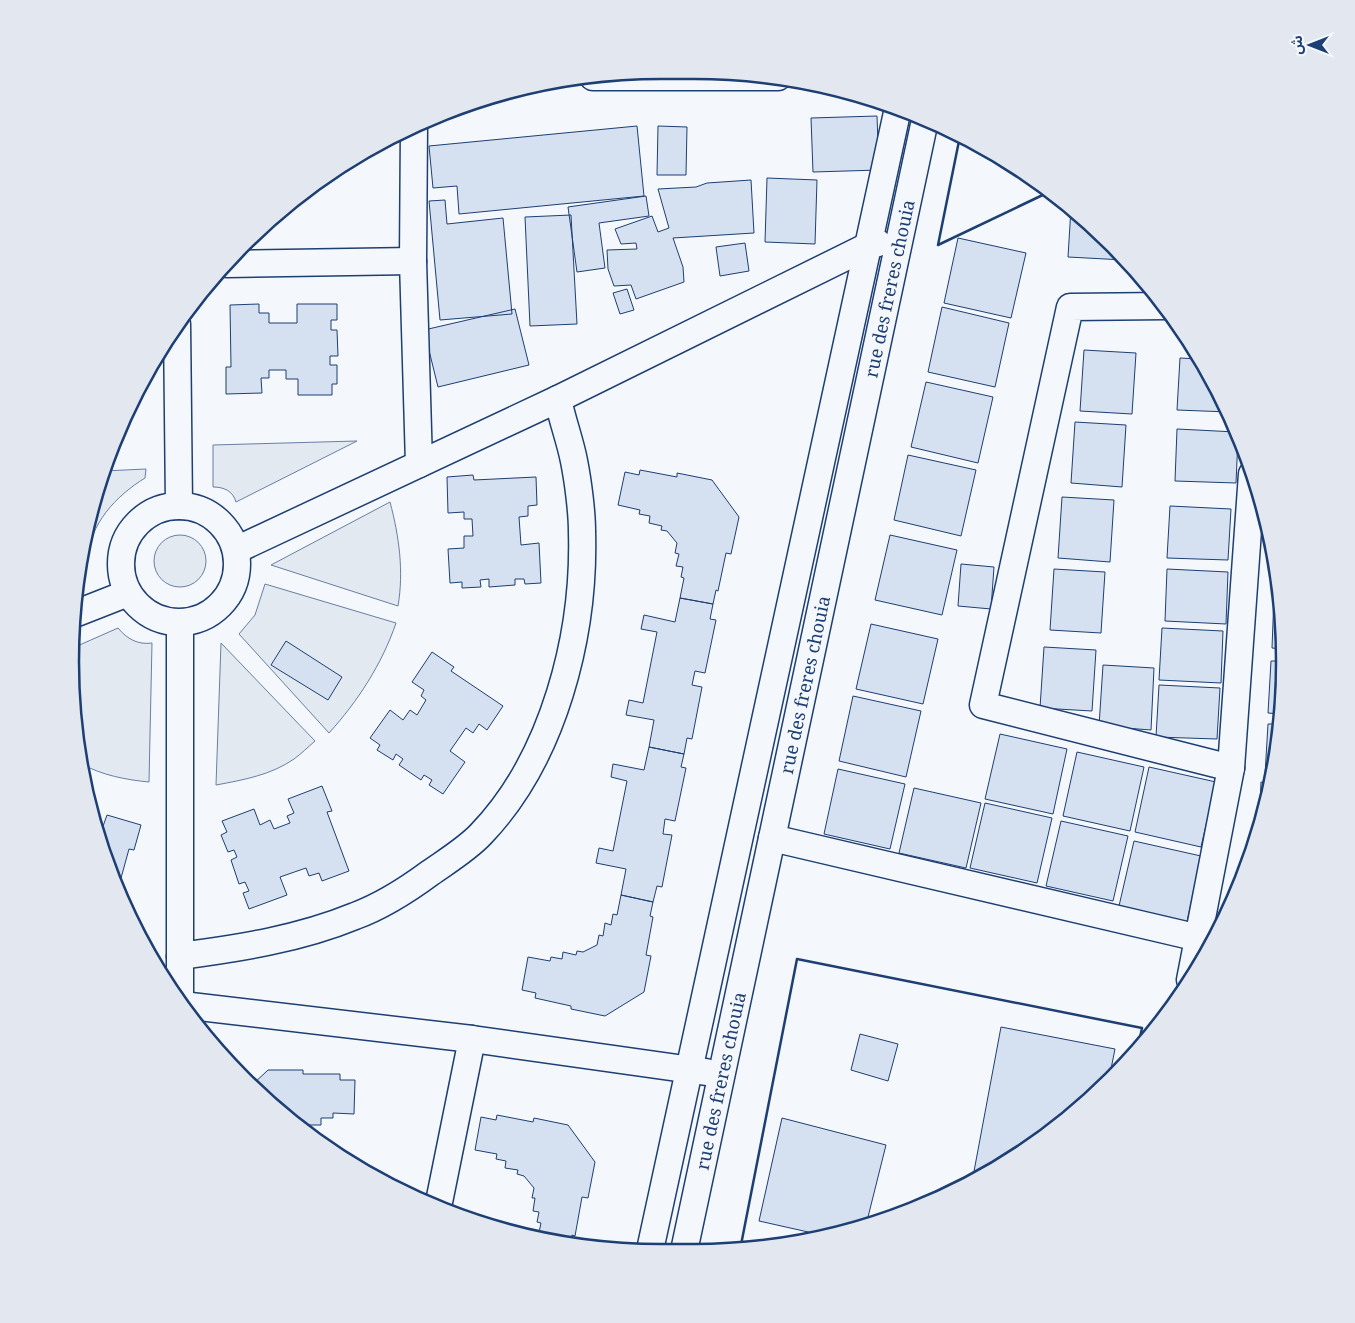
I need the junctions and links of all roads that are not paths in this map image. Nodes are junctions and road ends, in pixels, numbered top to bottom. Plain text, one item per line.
1 (896, 116) edge
2 (924, 126) edge
3 (414, 134) edge
4 (901, 236) junction
5 (868, 246) junction
6 (413, 261) junction
7 (235, 264) edge
8 (1155, 306) edge
9 (177, 338) edge
10 (558, 399) junction
11 (419, 464) junction
12 (179, 506) junction
13 (1255, 508) edge
14 (1257, 528) edge
15 (236, 550) junction
16 (128, 593) junction
17 (81, 611) edge
18 (180, 623) junction
19 (1231, 768) junction
20 (772, 838) junction
21 (1206, 938) edge
22 (180, 956) junction
23 (180, 989) edge
24 (192, 1006) edge
25 (472, 1039) junction
26 (690, 1069) junction
27 (722, 1074) junction
28 (439, 1200) edge
29 (651, 1244) edge
30 (685, 1244) edge

1 - 5 street
2 - 4 street, rue des freres chouia
3 - 6 street
4 - 5 street
4 - 20 street, rue des freres chouia
5 - 10 street
5 - 26 street
6 - 7 street
6 - 11 street
8 - 19 street
9 - 12 street
10 - 11 street
10 - 22 street
11 - 15 street
12 - 15 street
12 - 16 street
13 - 14 street
14 - 19 street
15 - 18 street
16 - 17 street
16 - 18 street
18 - 22 street
19 - 21 street
20 - 21 street
20 - 27 street, rue des freres chouia
22 - 23 street
24 - 25 street
25 - 26 street
25 - 28 street
26 - 27 street
26 - 29 street
27 - 30 street, rue des freres chouia

